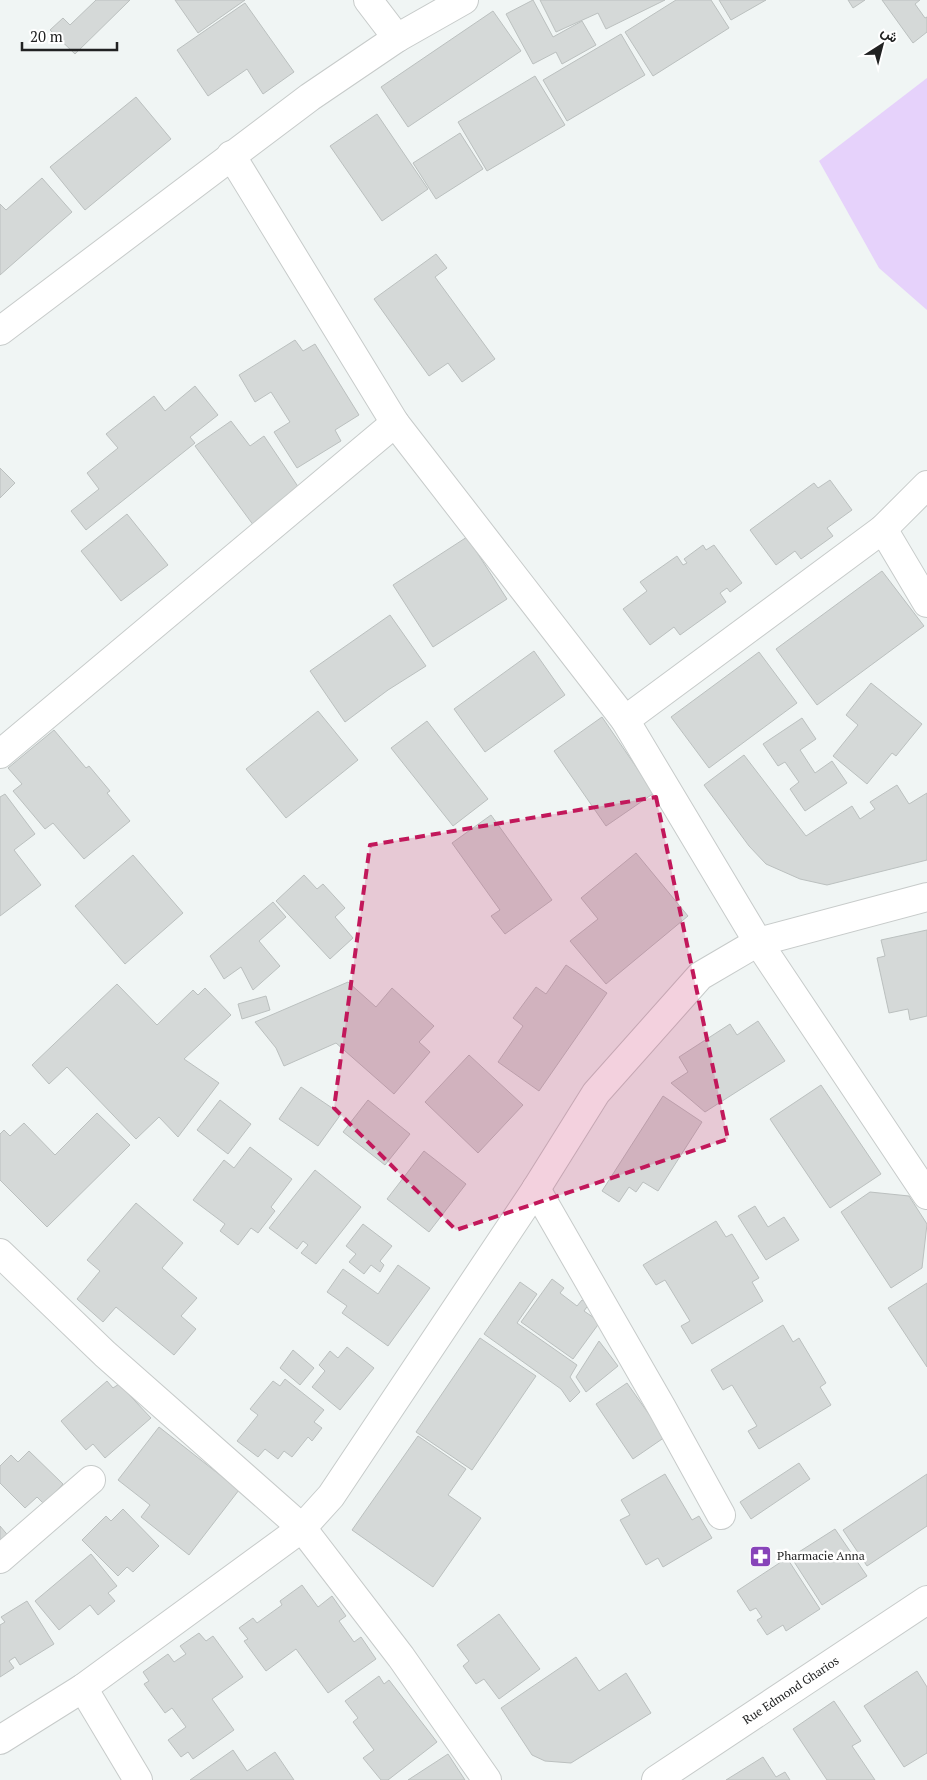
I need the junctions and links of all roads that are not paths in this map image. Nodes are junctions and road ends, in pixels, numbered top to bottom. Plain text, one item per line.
1 (368, 0) edge
2 (464, 0) edge
3 (397, 38) junction
4 (231, 155) junction
5 (0, 331) edge
6 (395, 423) junction
7 (927, 485) edge
8 (883, 529) junction
9 (927, 603) edge
10 (625, 720) junction
11 (0, 754) edge
12 (927, 897) edge
13 (758, 942) junction
14 (536, 1188) junction
15 (927, 1195) edge
16 (0, 1253) edge
17 (91, 1480) dead end
18 (721, 1515) dead end
19 (302, 1528) junction
20 (0, 1560) edge
21 (927, 1600) edge
22 (83, 1688) junction
23 (0, 1740) edge
24 (138, 1780) edge
25 (487, 1780) edge
26 (656, 1780) edge

1 - 3 street
2 - 3 street
3 - 4 street
4 - 5 street
4 - 6 street
6 - 10 street
6 - 11 street
7 - 8 street
8 - 9 street
8 - 10 street
10 - 13 street
12 - 13 street
13 - 14 street
13 - 15 street
14 - 18 street
14 - 19 street
16 - 19 street
17 - 20 street
19 - 22 street
19 - 25 street
21 - 26 street, Rue Edmond Gharios
22 - 23 street
22 - 24 street

